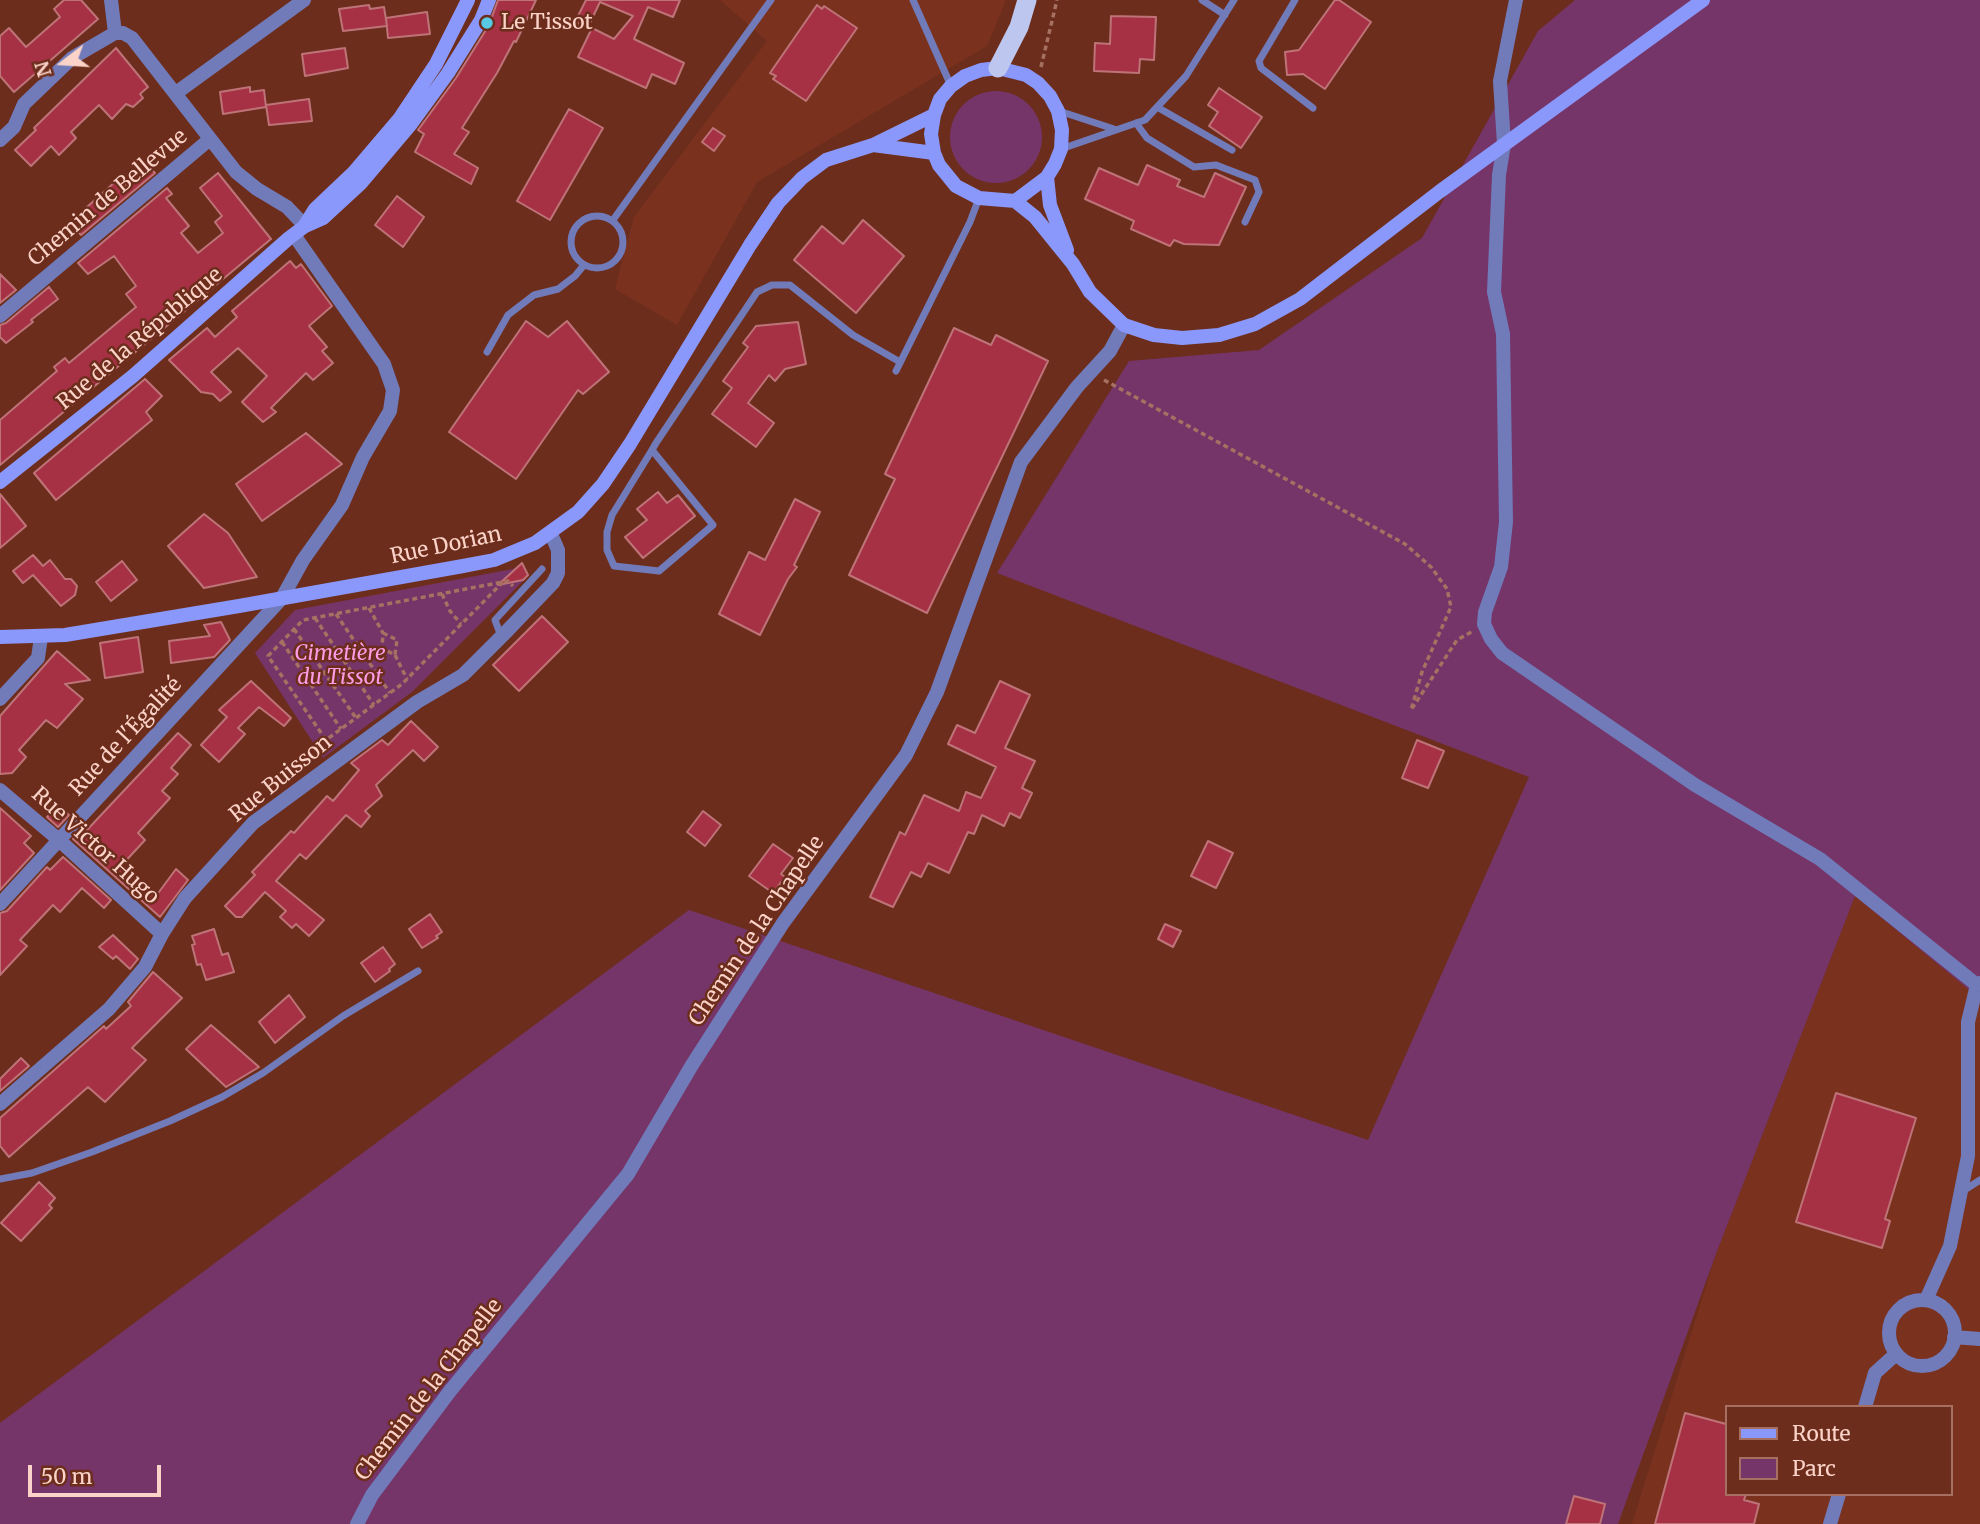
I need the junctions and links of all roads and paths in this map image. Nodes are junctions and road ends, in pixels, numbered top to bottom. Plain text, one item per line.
1 (111, 0) edge
2 (304, 0) edge
3 (468, 0) edge
4 (489, 0) edge
5 (771, 0) edge
6 (913, 0) edge
7 (1027, 0) edge
8 (1057, 0) edge
9 (1202, 0) edge
10 (1234, 0) edge
11 (1296, 0) edge
12 (1516, 0) edge
13 (1703, 0) edge
14 (1225, 15) junction
15 (115, 33) junction
16 (998, 68) junction
17 (1038, 83) junction
18 (951, 86) junction
19 (176, 93) junction
20 (1157, 107) junction
21 (1313, 108) dead end
22 (1058, 111) junction
23 (934, 115) junction
24 (1136, 123) junction
25 (1115, 129) junction
26 (210, 139) junction
27 (0, 141) edge
28 (1504, 144) junction
29 (873, 145) junction
30 (1061, 149) junction
31 (1232, 150) dead end
32 (934, 153) junction
33 (1047, 177) junction
34 (979, 198) junction
35 (1015, 201) junction
36 (613, 220) junction
37 (1245, 222) dead end
38 (299, 230) junction
39 (1073, 264) junction
40 (584, 265) junction
41 (0, 316) edge
42 (1124, 325) junction
43 (487, 352) dead end
44 (900, 362) junction
45 (896, 371) dead end
46 (1090, 373) junction
47 (652, 450) junction
48 (0, 482) edge
49 (551, 534) junction
50 (542, 569) dead end
51 (442, 593) junction
52 (282, 598) junction
53 (369, 608) junction
54 (336, 614) junction
55 (315, 618) junction
56 (461, 624) junction
57 (294, 629) junction
58 (383, 634) junction
59 (1488, 634) junction
60 (0, 637) edge
61 (41, 637) junction
62 (501, 637) junction
63 (282, 642) junction
64 (382, 648) junction
65 (395, 654) junction
66 (366, 658) junction
67 (407, 679) junction
68 (390, 693) junction
69 (0, 699) edge
70 (374, 705) junction
71 (356, 718) junction
72 (341, 729) junction
73 (0, 790) edge
74 (59, 840) junction
75 (0, 904) edge
76 (162, 934) junction
77 (418, 971) dead end
78 (1978, 984) edge
79 (0, 1104) edge
80 (0, 1179) edge
81 (1980, 1180) edge
82 (1961, 1192) junction
83 (1926, 1300) junction
84 (1954, 1337) junction
85 (1980, 1339) edge
86 (1896, 1354) junction
87 (1866, 1405) edge
88 (1838, 1496) edge
89 (357, 1524) edge
90 (1830, 1524) edge

1 - 15 street
2 - 19 street
3 - 38 main road
4 - 38 main road
5 - 36 lane
6 - 18 lane
7 - 16 highway
8 - 17 path
9 - 14 lane
10 - 14 lane
11 - 21 lane
12 - 28 street
13 - 28 main road
14 - 20 lane
15 - 19 street, Rue de l'Égalité
15 - 27 street
16 - 17 main road
16 - 18 main road
17 - 22 main road
18 - 23 main road
19 - 26 street, Rue de l'Égalité
20 - 24 lane
20 - 31 lane
22 - 25 lane
22 - 30 main road
23 - 29 main road, Rue Dorian
23 - 32 main road
24 - 25 lane
24 - 37 lane
25 - 30 lane
26 - 38 street, Rue de l'Égalité
26 - 41 street, Chemin de Bellevue
28 - 42 main road
28 - 59 street
29 - 32 main road, Rue Dorian
29 - 49 main road, Rue Dorian
30 - 33 main road
32 - 34 main road
33 - 35 main road
33 - 39 main road
34 - 35 main road
34 - 44 lane
35 - 39 main road
36 - 40 lane
36 - 40 lane
38 - 48 main road, Rue de la République
38 - 52 street, Rue de l'Égalité
39 - 42 main road
40 - 43 lane
42 - 46 street, Chemin de la Chapelle
44 - 45 lane
44 - 47 lane
46 - 59 path
46 - 89 street, Chemin de la Chapelle
47 - 47 lane
49 - 52 main road, Rue Dorian
49 - 62 street, Rue Buisson
50 - 62 lane
51 - 53 path
51 - 56 path
51 - 56 path
52 - 61 main road, Rue Dorian
52 - 74 street, Rue de l'Égalité
53 - 54 path
53 - 58 path
54 - 55 path
54 - 66 path
55 - 57 path
55 - 70 path
56 - 67 path
57 - 63 path
57 - 71 path
58 - 64 path
58 - 65 path
59 - 78 street
60 - 61 main road, Rue Dorian
61 - 69 street
62 - 76 street, Rue Buisson
63 - 72 path
63 - 72 path
64 - 65 path
64 - 66 path
65 - 67 path
66 - 68 path
67 - 68 path
68 - 70 path
70 - 71 path
71 - 72 path
73 - 74 street, Rue Victor Hugo
74 - 75 street, Rue de l'Égalité
74 - 76 street, Rue Victor Hugo
76 - 79 street, Rue Buisson
77 - 80 lane
78 - 82 street
81 - 82 lane
82 - 83 street
83 - 84 street
83 - 86 street
84 - 85 street
84 - 86 street
86 - 87 street
88 - 90 street

